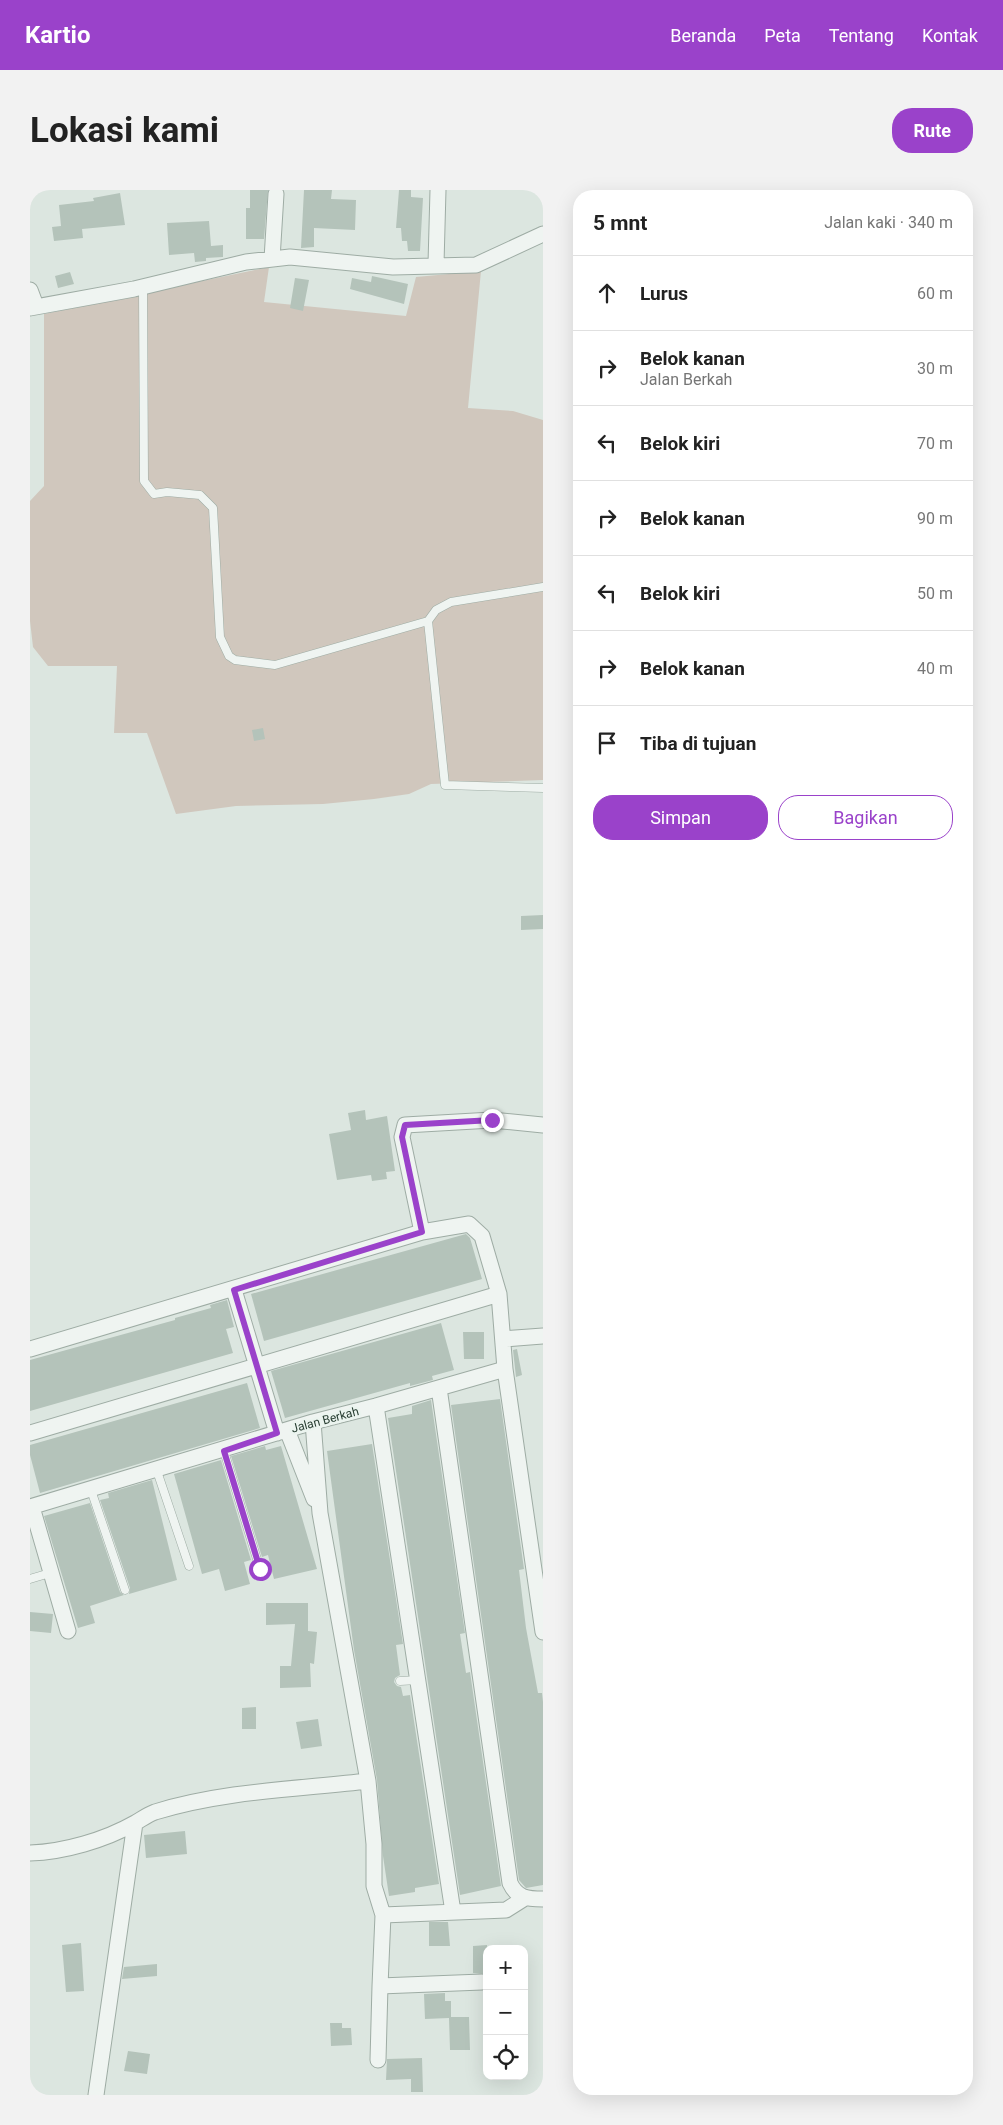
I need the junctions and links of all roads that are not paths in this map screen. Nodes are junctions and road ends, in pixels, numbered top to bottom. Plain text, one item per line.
1 (438, 190) edge
2 (276, 194) dead end
3 (543, 234) edge
4 (272, 259) junction
5 (436, 264) junction
6 (143, 287) junction
7 (30, 290) edge
8 (33, 307) edge
9 (543, 587) edge
10 (428, 621) junction
11 (543, 788) edge
12 (543, 1125) edge
13 (422, 1232) junction
14 (234, 1290) junction
15 (499, 1294) junction
16 (543, 1336) edge
17 (504, 1339) junction
18 (30, 1348) edge
19 (256, 1365) junction
20 (505, 1368) junction
21 (439, 1388) junction
22 (376, 1406) junction
23 (313, 1422) junction
24 (30, 1432) edge
25 (282, 1432) junction
26 (224, 1451) junction
27 (157, 1471) junction
28 (91, 1490) junction
29 (31, 1507) edge
30 (320, 1513) junction
31 (189, 1566) dead end
32 (260, 1569) dead end
33 (50, 1573) junction
34 (30, 1579) edge
35 (125, 1590) dead end
36 (68, 1631) dead end
37 (543, 1632) edge
38 (418, 1680) junction
39 (400, 1681) dead end
40 (368, 1781) junction
41 (135, 1823) junction
42 (30, 1853) edge
43 (525, 1898) junction
44 (543, 1899) edge
45 (453, 1912) junction
46 (383, 1915) junction
47 (482, 1982) dead end
48 (380, 1986) junction
49 (378, 2060) dead end
50 (96, 2095) edge

1 - 5 street
2 - 4 street
3 - 5 street
4 - 5 street
4 - 6 street
6 - 8 street
6 - 10 lane
7 - 8 street
9 - 10 lane
10 - 11 lane
12 - 13 street
13 - 14 street
13 - 15 street
14 - 18 street
14 - 19 street
15 - 17 street
15 - 19 street
16 - 17 street
17 - 20 street
19 - 24 street
19 - 25 street
20 - 21 street, Jalan Berkah
20 - 37 street
21 - 22 street, Jalan Berkah
21 - 43 street
22 - 23 street, Jalan Berkah
22 - 38 street
23 - 25 street, Jalan Berkah
23 - 30 street
25 - 26 street, Jalan Berkah
25 - 30 street
26 - 27 street, Jalan Berkah
26 - 32 lane
27 - 28 street, Jalan Berkah
27 - 31 lane
28 - 29 street, Jalan Berkah
28 - 35 lane
29 - 33 street
30 - 40 street
33 - 34 lane
33 - 36 street
38 - 39 lane
38 - 45 street
40 - 41 street
40 - 46 street
41 - 42 street
41 - 50 street
43 - 44 street
43 - 45 street
45 - 46 street
46 - 48 street
47 - 48 street
48 - 49 street

